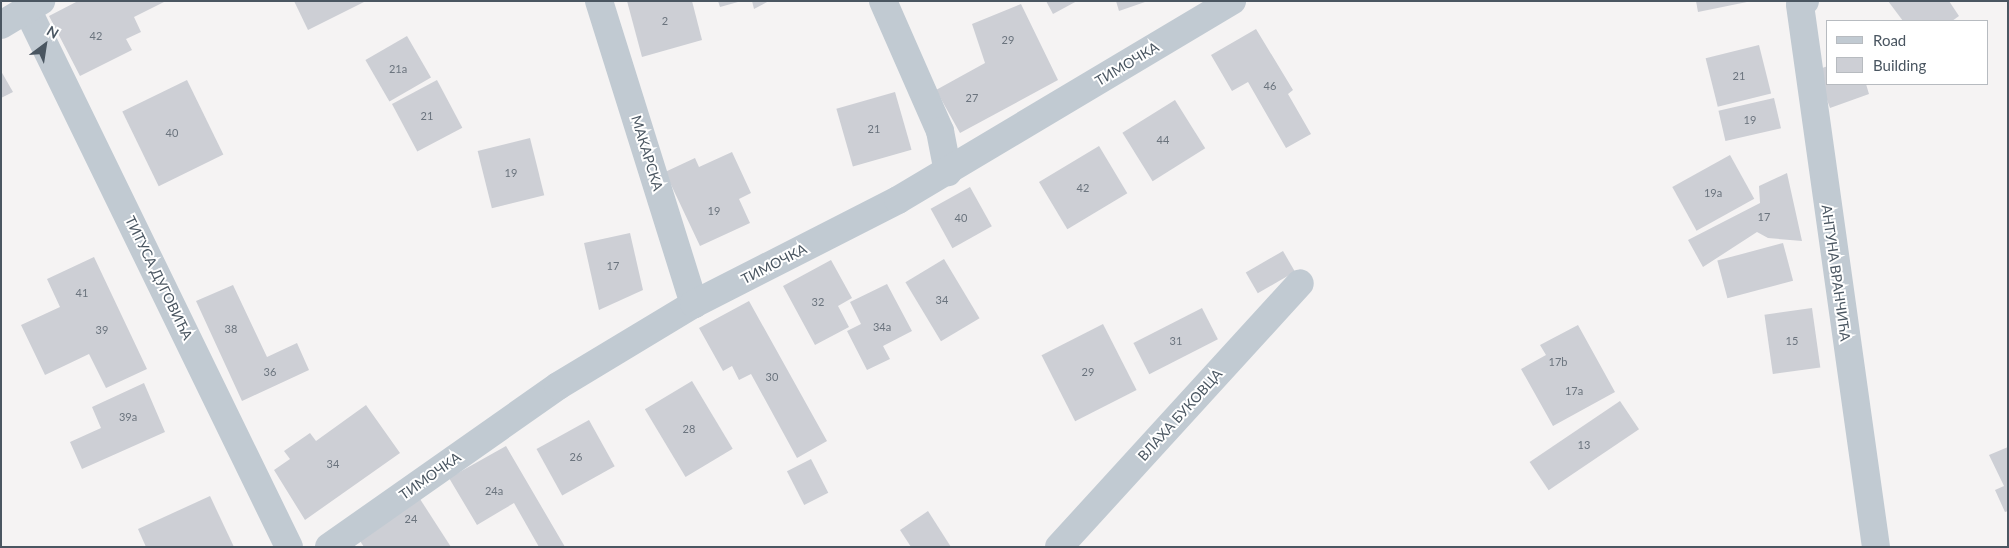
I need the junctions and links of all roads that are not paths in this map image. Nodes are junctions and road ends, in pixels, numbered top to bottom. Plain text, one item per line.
1 (599, 1) edge
2 (883, 1) edge
3 (1232, 1) edge
4 (1805, 1) edge
5 (34, 5) edge
6 (1, 25) edge
7 (948, 172) junction
8 (1300, 283) dead end
9 (694, 304) junction
10 (289, 547) edge
11 (329, 547) edge
12 (1060, 547) edge
13 (1876, 547) edge

1 - 9 street, МАКАРСКА
2 - 7 street
3 - 7 street, ТИМОЧКА
4 - 13 street, АНТУНА ВРАНЧИЋА
5 - 6 street
5 - 10 street, ТИТУСА ДУГОВИЋА
7 - 9 street, ТИМОЧКА
8 - 12 street, ВЛАХА БУКОВЦА
9 - 11 street, ТИМОЧКА

